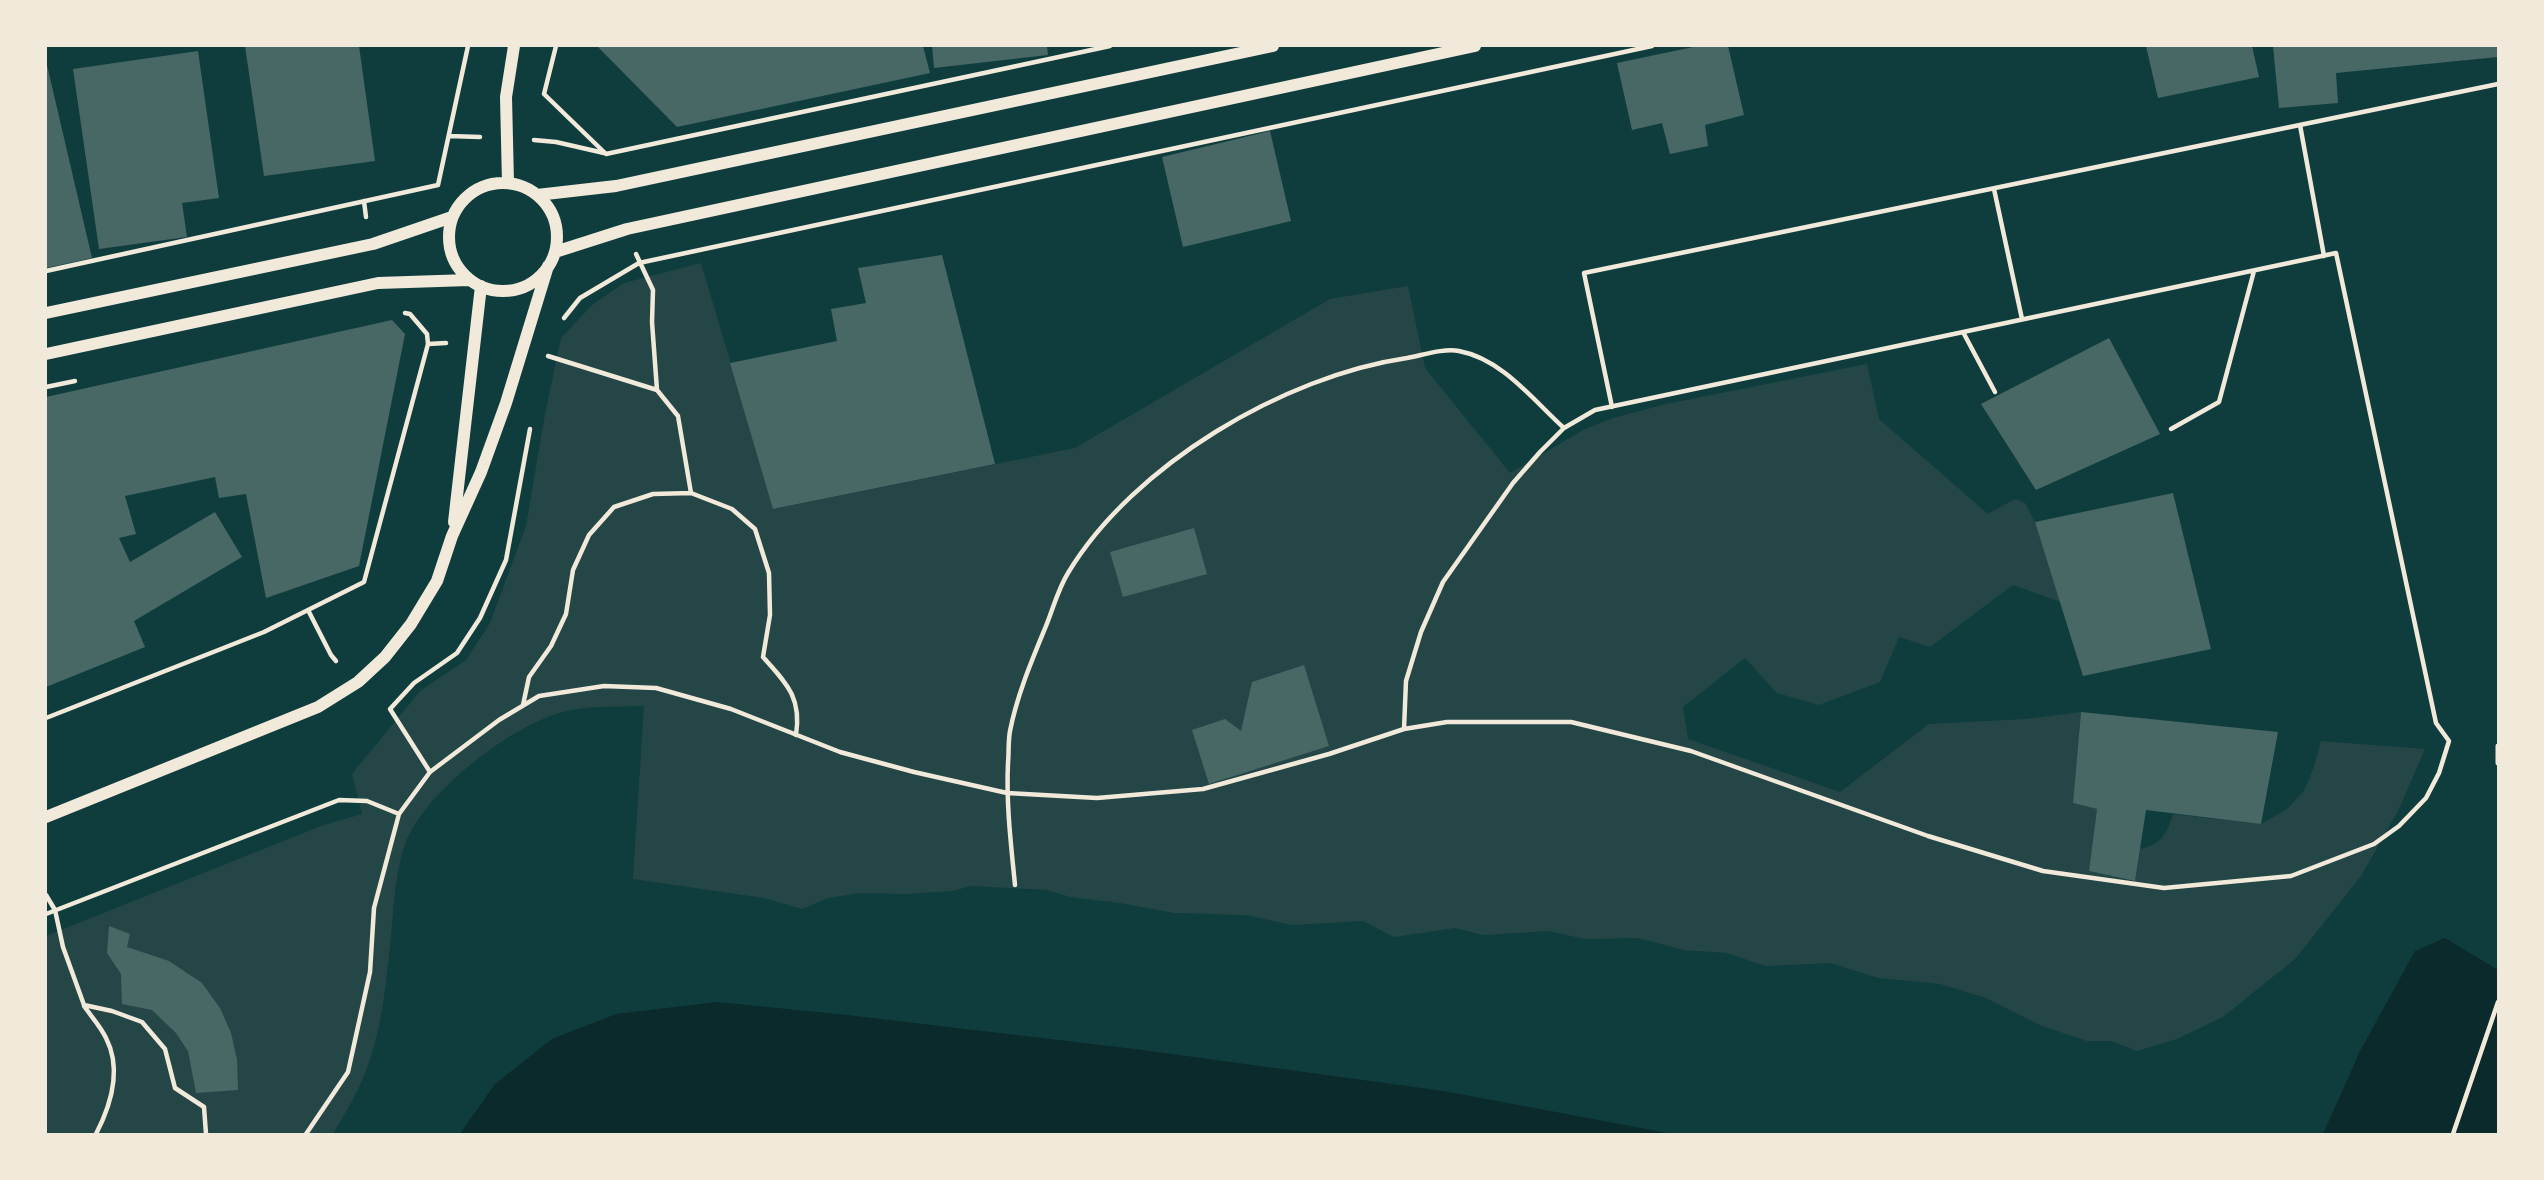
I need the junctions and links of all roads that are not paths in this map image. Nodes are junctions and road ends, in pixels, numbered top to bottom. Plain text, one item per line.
1 (514, 46) edge
2 (1273, 46) edge
3 (1475, 46) edge
4 (508, 183) junction
5 (537, 195) junction
6 (452, 217) junction
7 (555, 252) junction
8 (548, 266) junction
9 (475, 283) junction
10 (46, 313) edge
11 (46, 354) edge
12 (452, 536) junction
13 (2498, 746) edge
14 (2498, 763) edge
15 (46, 817) edge

1 - 4 street
2 - 5 street
3 - 7 street
4 - 5 street
4 - 6 street
5 - 7 street
6 - 9 street
6 - 10 street
7 - 8 street
8 - 9 street
8 - 12 street
9 - 11 street
9 - 12 street
12 - 15 street
13 - 14 lane

